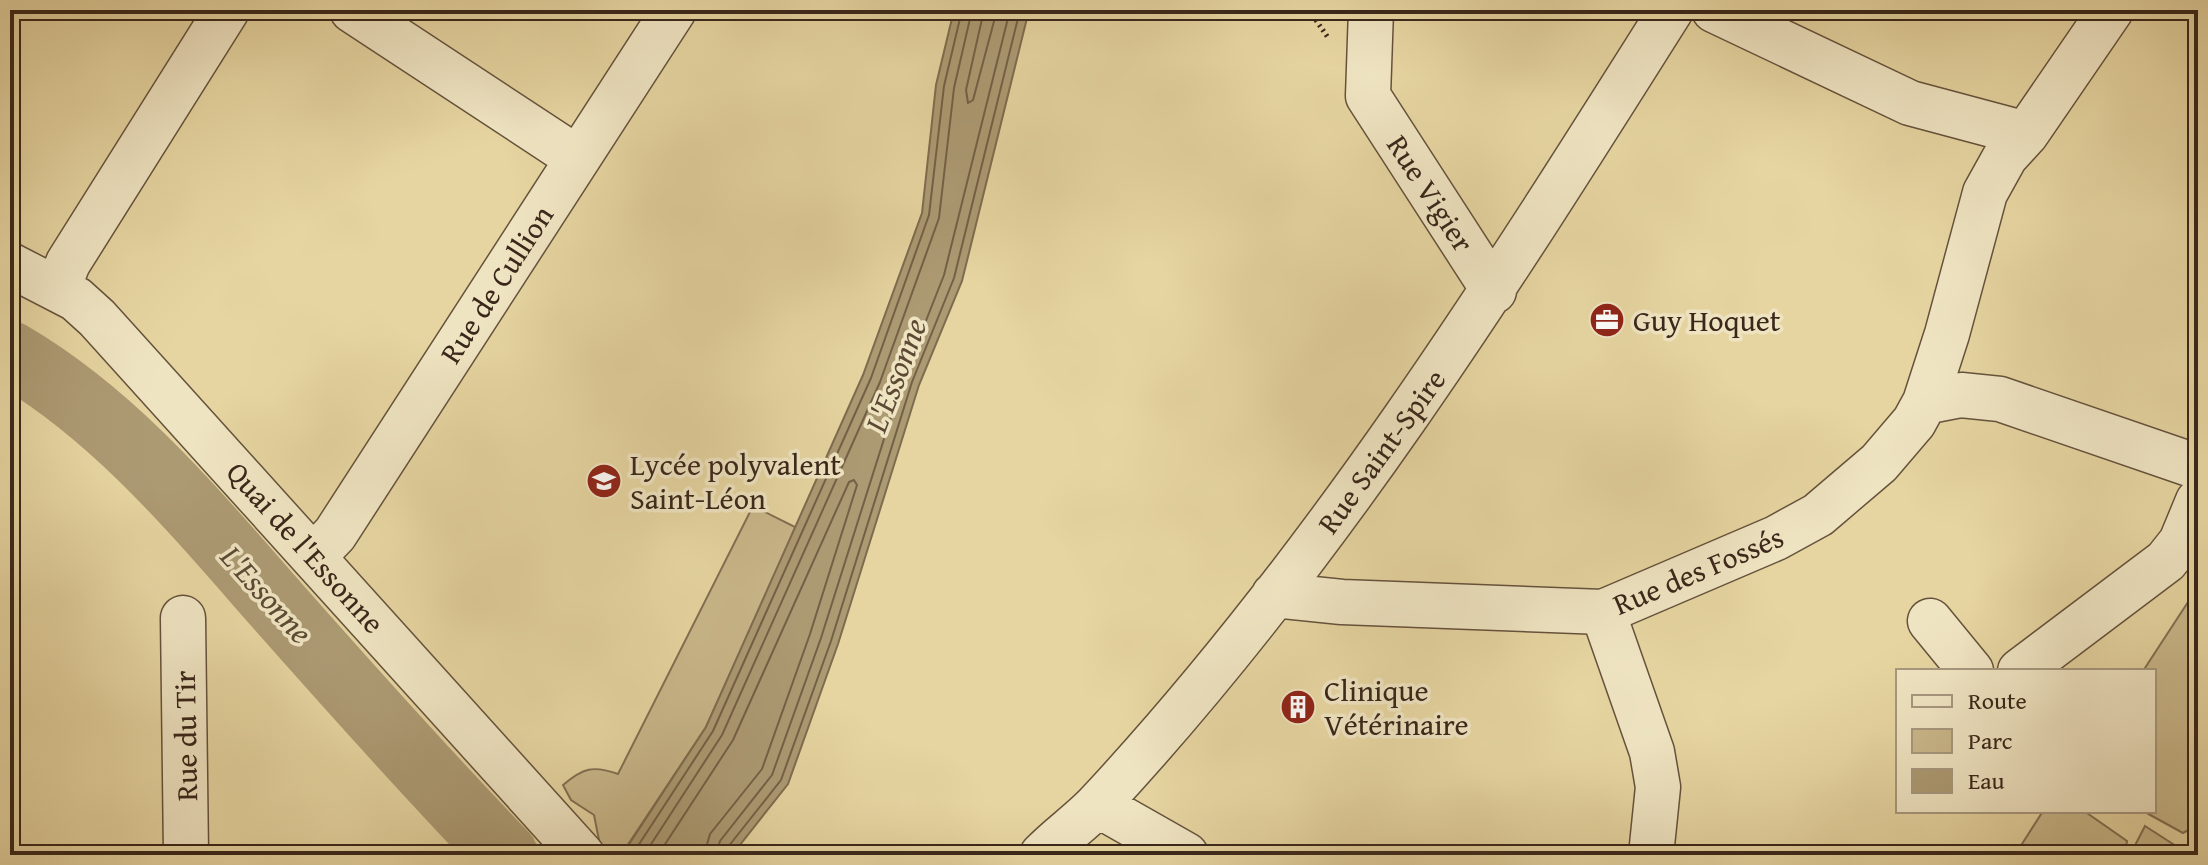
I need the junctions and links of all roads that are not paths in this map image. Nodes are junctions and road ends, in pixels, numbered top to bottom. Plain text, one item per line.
1 (227, 10) edge
2 (352, 10) edge
3 (674, 10) edge
4 (1371, 10) edge
5 (1671, 10) edge
6 (1714, 10) edge
7 (2111, 10) edge
8 (2026, 134) junction
9 (577, 158) junction
10 (10, 265) edge
11 (58, 288) junction
12 (1494, 291) junction
13 (1925, 402) junction
14 (2198, 467) edge
15 (2198, 501) edge
16 (315, 555) junction
17 (1274, 595) junction
18 (1603, 612) junction
19 (183, 618) dead end
20 (1930, 621) dead end
21 (1969, 669) edge
22 (2023, 669) edge
23 (1098, 805) junction
24 (186, 855) edge
25 (582, 855) edge
26 (1042, 855) edge
27 (1186, 855) edge
28 (1651, 855) edge

1 - 11 street
2 - 9 street
3 - 9 street, Rue de Cullion
4 - 12 street, Rue Vigier
5 - 12 street, Rue Saint-Spire
6 - 8 street
7 - 8 street, Rue des Fossés
8 - 13 street, Rue des Fossés
9 - 16 street, Rue de Cullion
10 - 11 street, Quai de l'Essonne
11 - 16 street, Quai de l'Essonne
12 - 17 street, Rue Saint-Spire
13 - 14 street
13 - 18 street, Rue des Fossés
15 - 22 street
16 - 25 street, Quai de l'Essonne
17 - 18 street, Rue des Fossés
17 - 23 street, Rue Saint-Spire
18 - 28 street
19 - 24 street, Rue du Tir
20 - 21 street
23 - 26 street, Rue Saint-Spire
23 - 27 street

